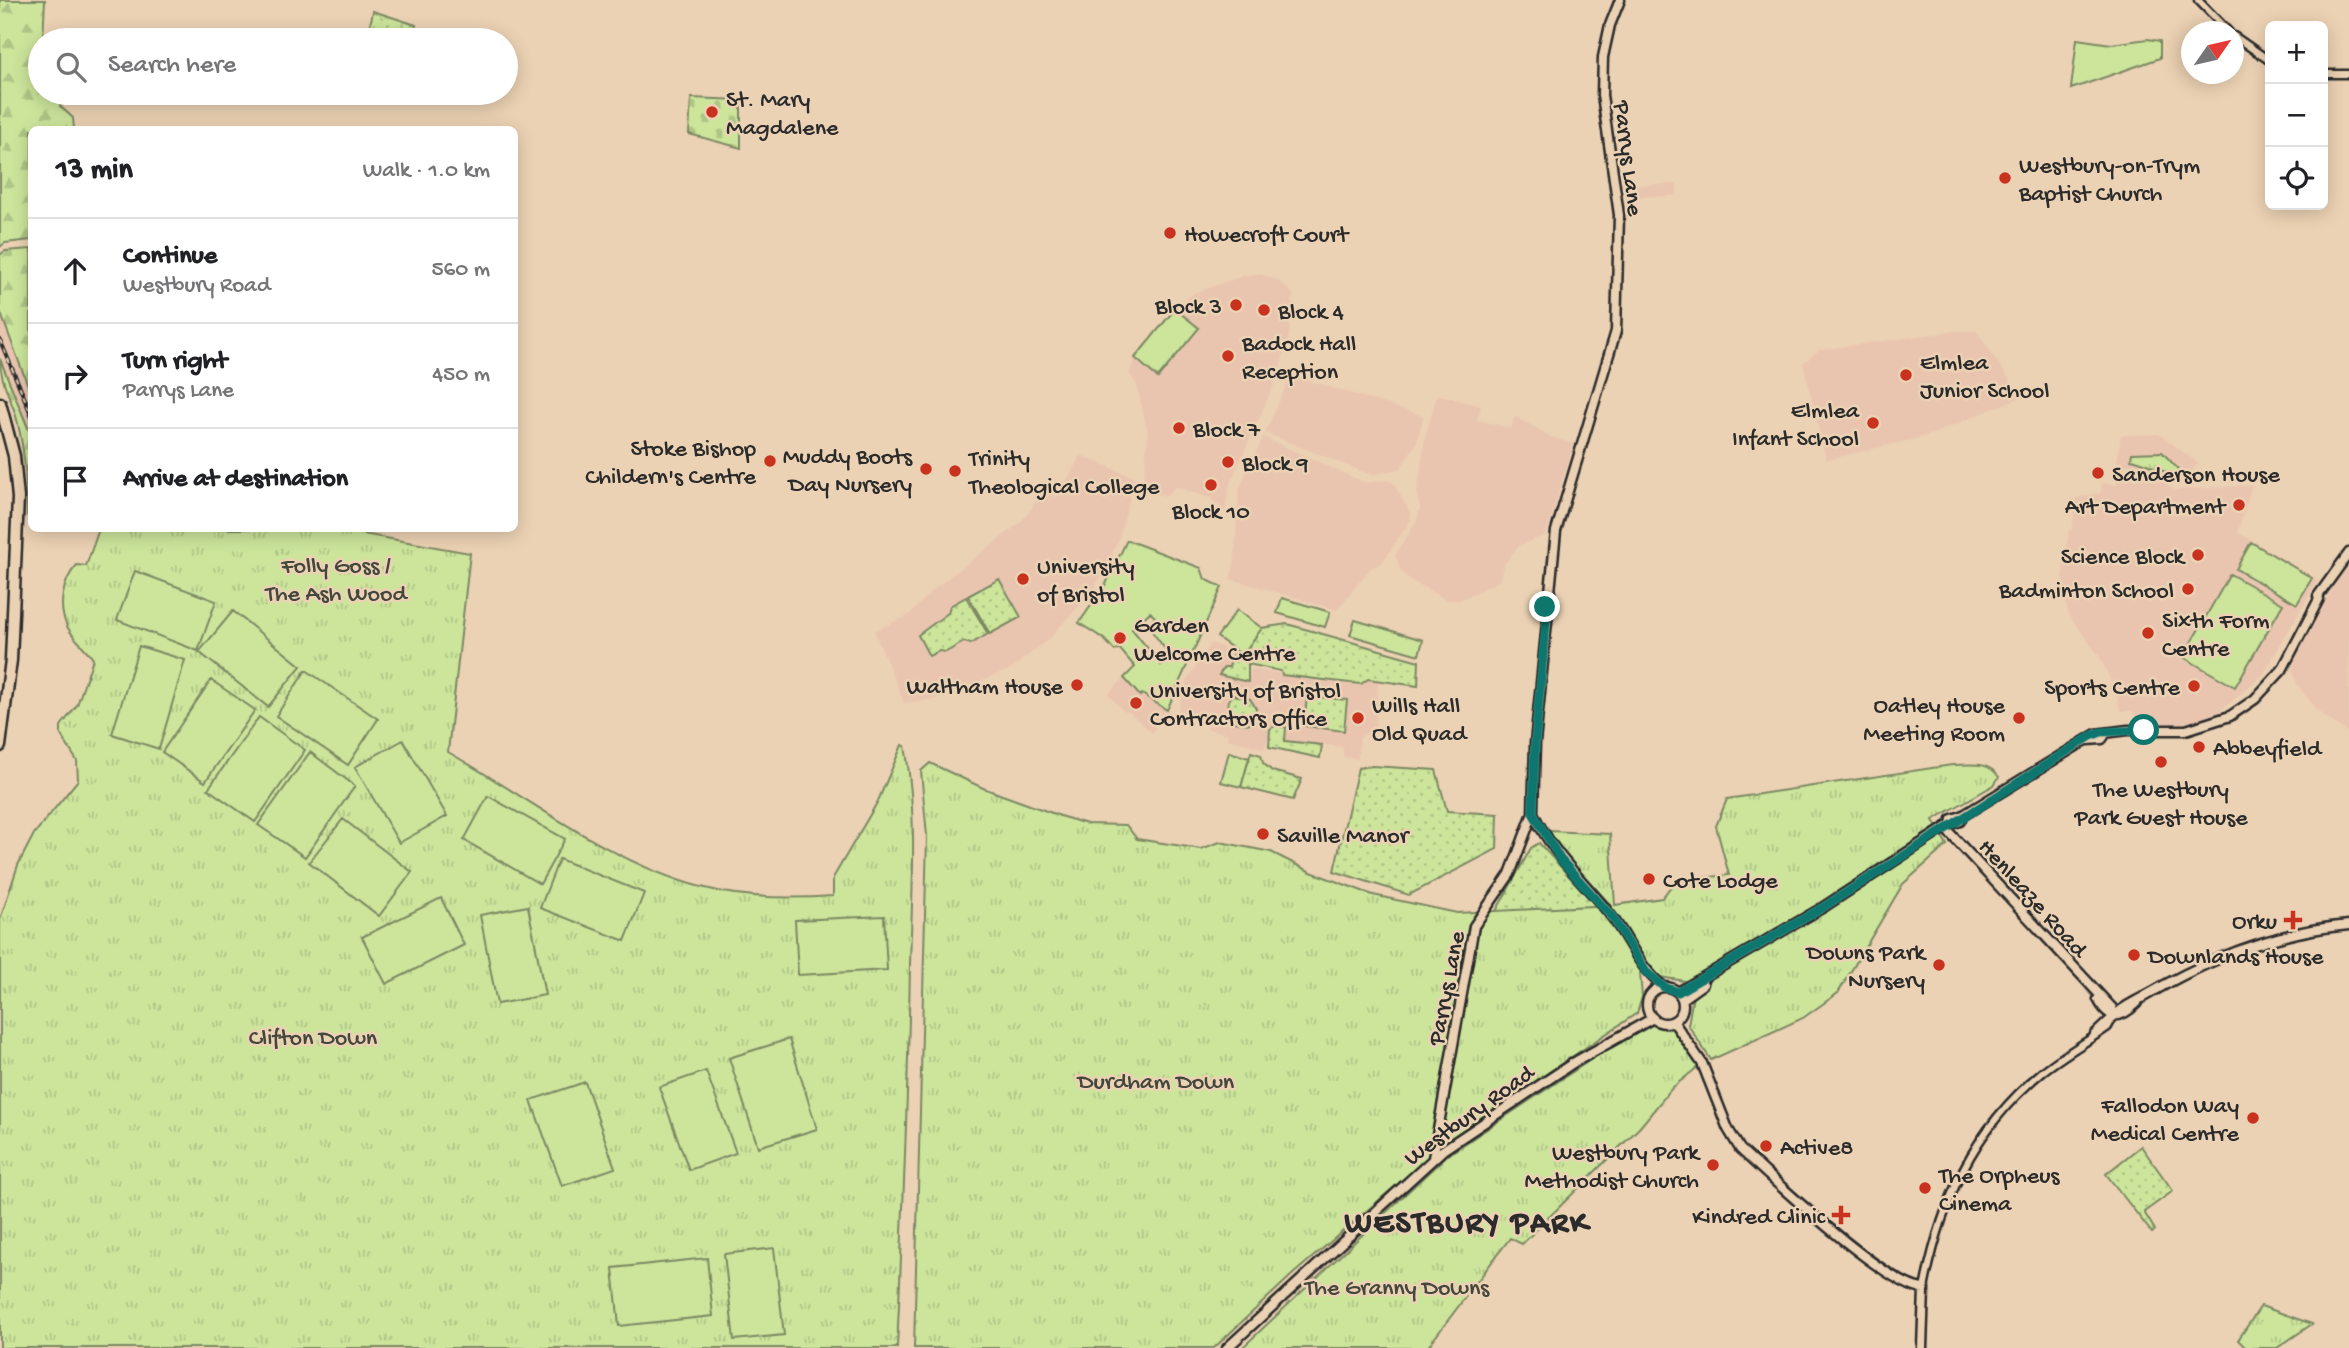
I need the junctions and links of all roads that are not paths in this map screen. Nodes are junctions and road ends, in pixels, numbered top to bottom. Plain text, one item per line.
1 (1620, 0) edge
2 (2198, 0) edge
3 (2218, 21) edge
4 (2244, 43) edge
5 (2265, 58) edge
6 (2328, 74) edge
7 (2349, 74) edge
8 (0, 403) edge
9 (2349, 553) edge
10 (0, 746) edge
11 (1533, 813) junction
12 (1948, 826) junction
13 (2349, 926) edge
14 (1646, 972) junction
15 (1664, 987) junction
16 (1680, 995) junction
17 (1650, 996) junction
18 (1651, 1014) junction
19 (2113, 1017) junction
20 (1675, 1019) junction
21 (1435, 1141) junction
22 (1443, 1150) junction
23 (1433, 1158) junction
24 (1924, 1289) junction
25 (1227, 1348) edge
26 (1922, 1348) edge

1 - 11 main road, Parrys Lane
2 - 3 street
4 - 5 street
6 - 7 street
8 - 10 highway
9 - 12 main road
11 - 14 main road
11 - 21 main road, Parrys Lane
12 - 16 main road
12 - 19 main road, Henleaze Road
13 - 19 main road
14 - 15 main road
14 - 17 main road
15 - 16 main road
15 - 17 main road
16 - 20 main road
17 - 18 main road
18 - 20 main road
18 - 22 main road, Westbury Road
19 - 24 street
20 - 24 main road
21 - 22 main road
21 - 23 main road, Parrys Lane
22 - 23 main road, Westbury Road
23 - 25 main road, Westbury Road
24 - 26 main road

